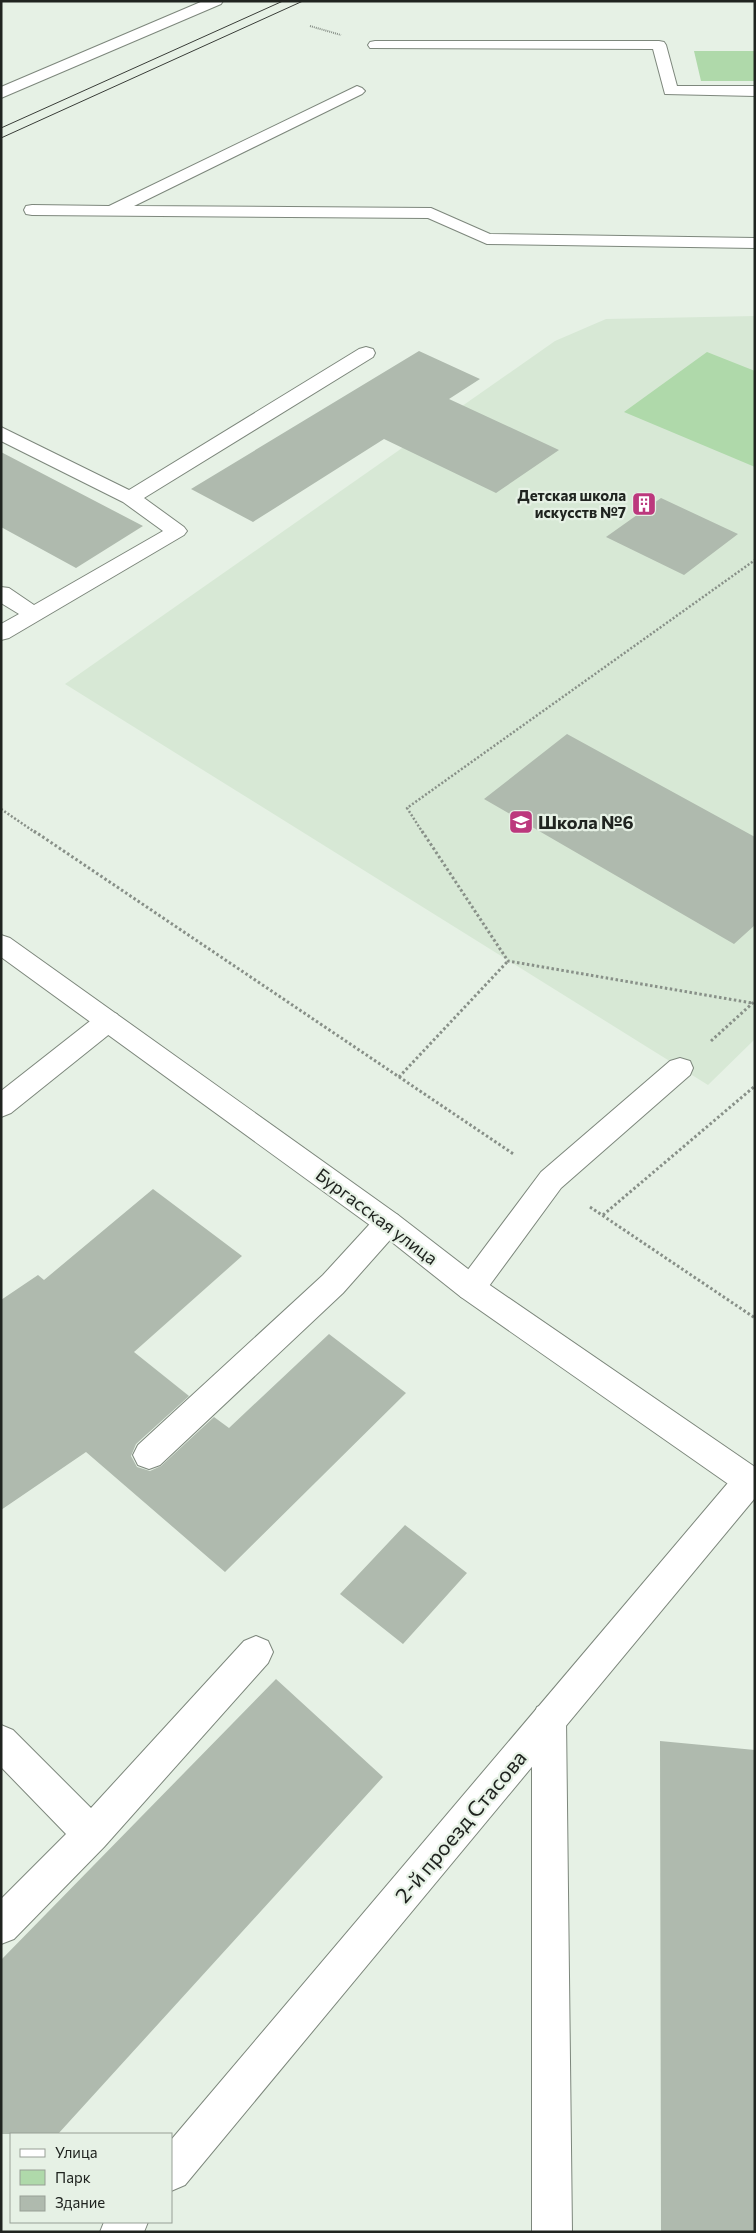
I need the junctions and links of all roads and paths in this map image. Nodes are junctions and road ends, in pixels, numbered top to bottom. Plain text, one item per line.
1 (216, 1) edge
2 (375, 45) dead end
3 (357, 91) dead end
4 (755, 91) edge
5 (1, 93) edge
6 (32, 210) dead end
7 (109, 211) junction
8 (755, 243) edge
9 (366, 353) dead end
10 (1, 433) edge
11 (130, 498) junction
12 (755, 560) edge
13 (1, 593) edge
14 (34, 614) junction
15 (1, 633) edge
16 (1, 809) edge
17 (1, 944) edge
18 (508, 961) junction
19 (753, 1002) edge
20 (108, 1021) junction
21 (680, 1068) joint
22 (399, 1077) junction
23 (755, 1086) edge
24 (1, 1106) edge
25 (552, 1180) junction
26 (602, 1215) junction
27 (388, 1223) junction
28 (471, 1288) junction
29 (755, 1318) edge
30 (149, 1455) dead end
31 (752, 1483) edge
32 (256, 1652) dead end
33 (548, 1719) junction
34 (1, 1742) edge
35 (91, 1834) junction
36 (1, 1926) edge
37 (172, 2170) edge
38 (552, 2232) edge

1 - 5 street
2 - 4 street
3 - 7 street
6 - 7 street
7 - 8 street
9 - 11 street
10 - 11 street
11 - 14 street
12 - 18 path
13 - 14 street
14 - 15 street
16 - 22 path
17 - 20 street, Бургасская улица
18 - 19 path
18 - 22 path
19 - 21 path
20 - 24 street
20 - 27 street, Бургасская улица
21 - 25 street
22 - 25 path
23 - 26 path
25 - 26 path
25 - 28 street
26 - 29 path
27 - 28 street, Бургасская улица
27 - 30 street
28 - 31 street, Бургасская улица
31 - 33 street, 2-й проезд Стасова
32 - 35 street
33 - 37 street, 2-й проезд Стасова
33 - 38 street
34 - 35 street
35 - 36 street

